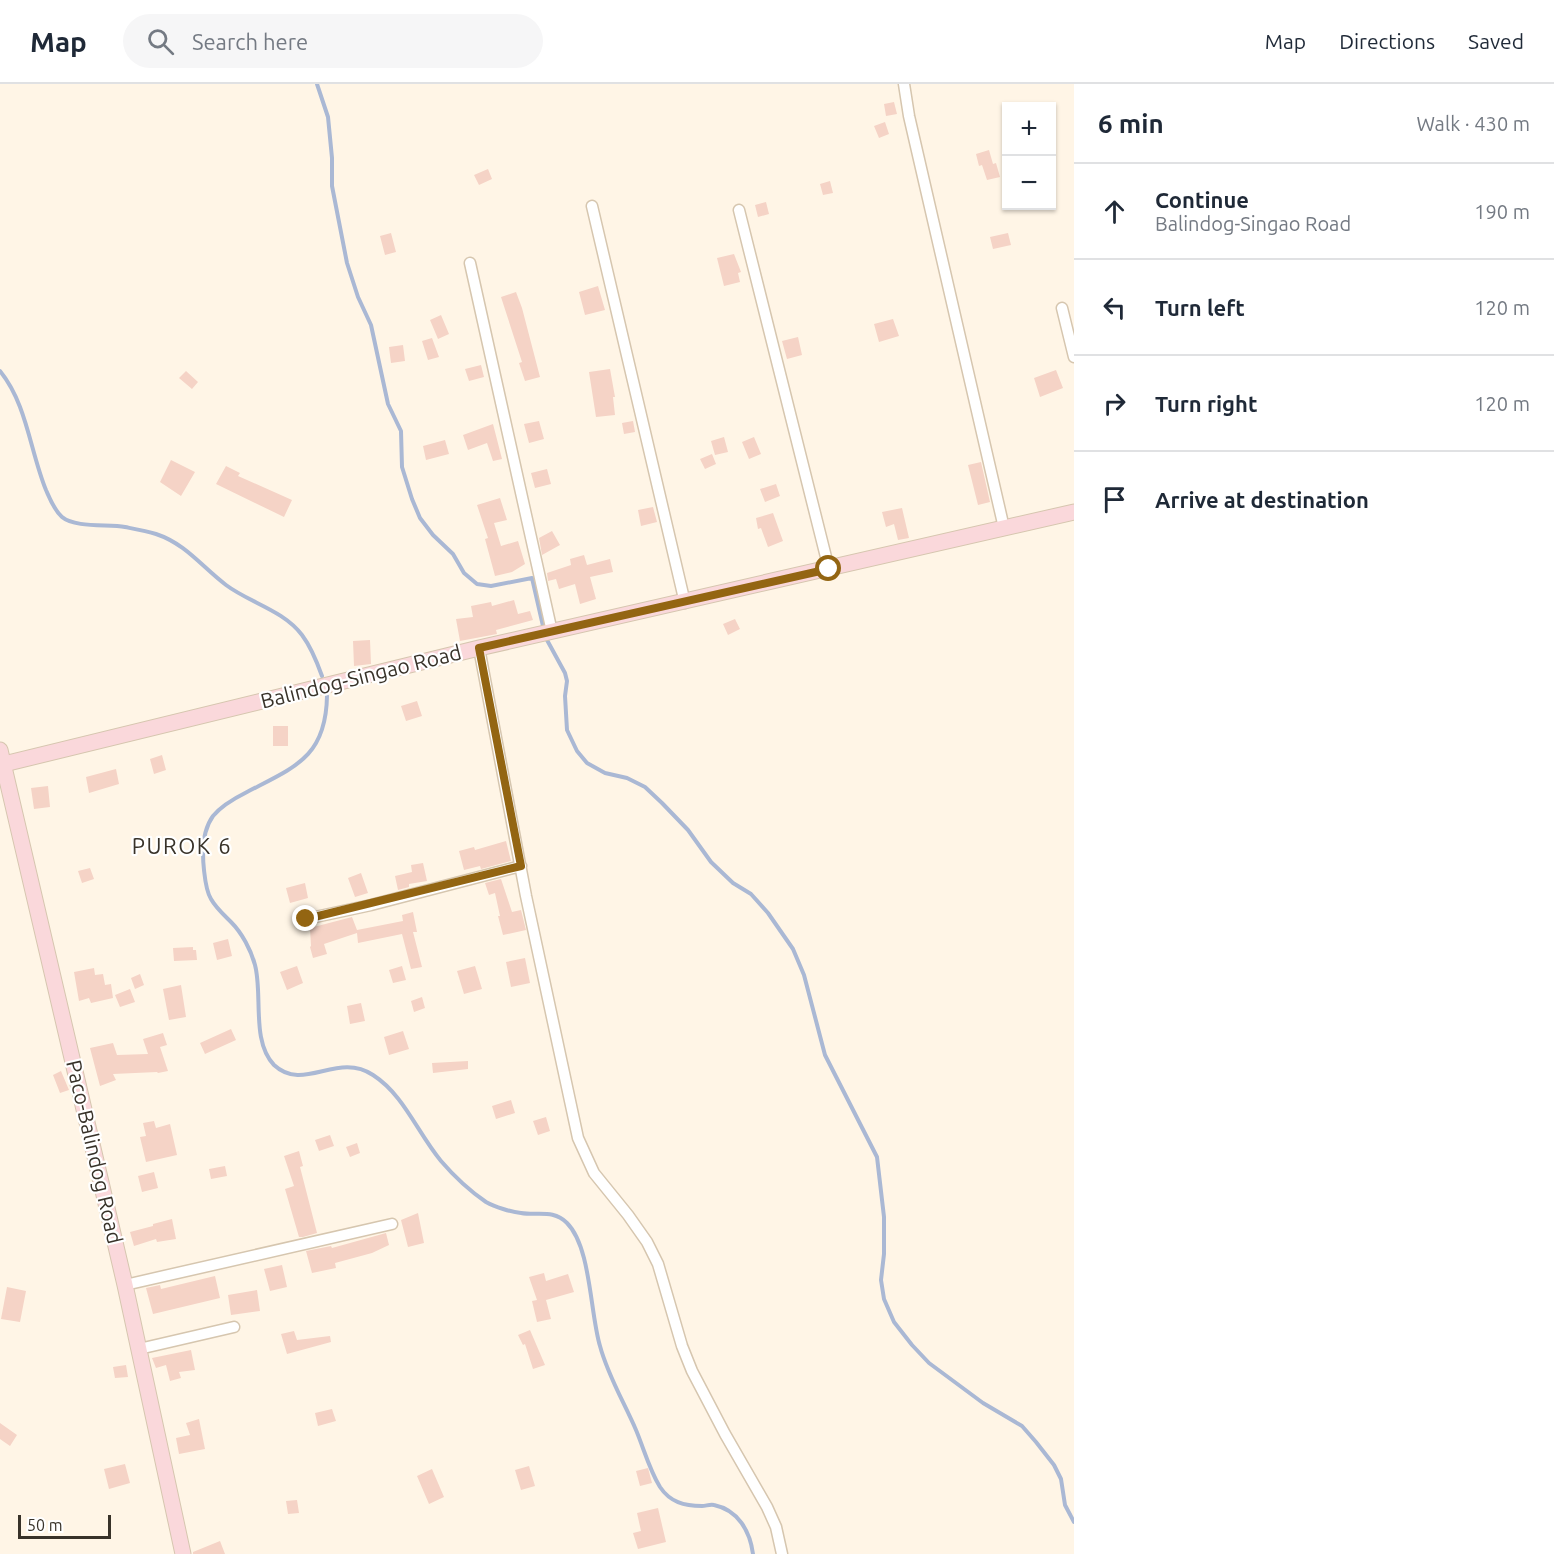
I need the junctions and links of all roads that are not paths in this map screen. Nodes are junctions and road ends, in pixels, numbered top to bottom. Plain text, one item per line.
1 (904, 84) edge
2 (592, 206) dead end
3 (739, 210) dead end
4 (470, 263) dead end
5 (1062, 308) dead end
6 (1074, 357) edge
7 (1074, 512) edge
8 (1004, 528) junction
9 (829, 569) junction
10 (685, 603) junction
11 (552, 632) junction
12 (479, 648) junction
13 (1, 760) edge
14 (521, 866) junction
15 (306, 919) dead end
16 (392, 1224) dead end
17 (125, 1285) junction
18 (234, 1327) dead end
19 (139, 1348) junction
20 (183, 1554) edge
21 (782, 1554) edge

1 - 8 street
2 - 10 street
3 - 9 street
4 - 11 street
5 - 6 street
7 - 8 street, Balindog-Singao Road
8 - 9 street, Balindog-Singao Road
9 - 10 street, Balindog-Singao Road
10 - 11 street, Balindog-Singao Road
11 - 12 street, Balindog-Singao Road
12 - 13 street, Balindog-Singao Road
12 - 14 street
13 - 17 street, Paco-Balindog Road
14 - 15 street
14 - 21 street
16 - 17 street
17 - 19 street, Paco-Balindog Road
18 - 19 street
19 - 20 street, Paco-Balindog Road

